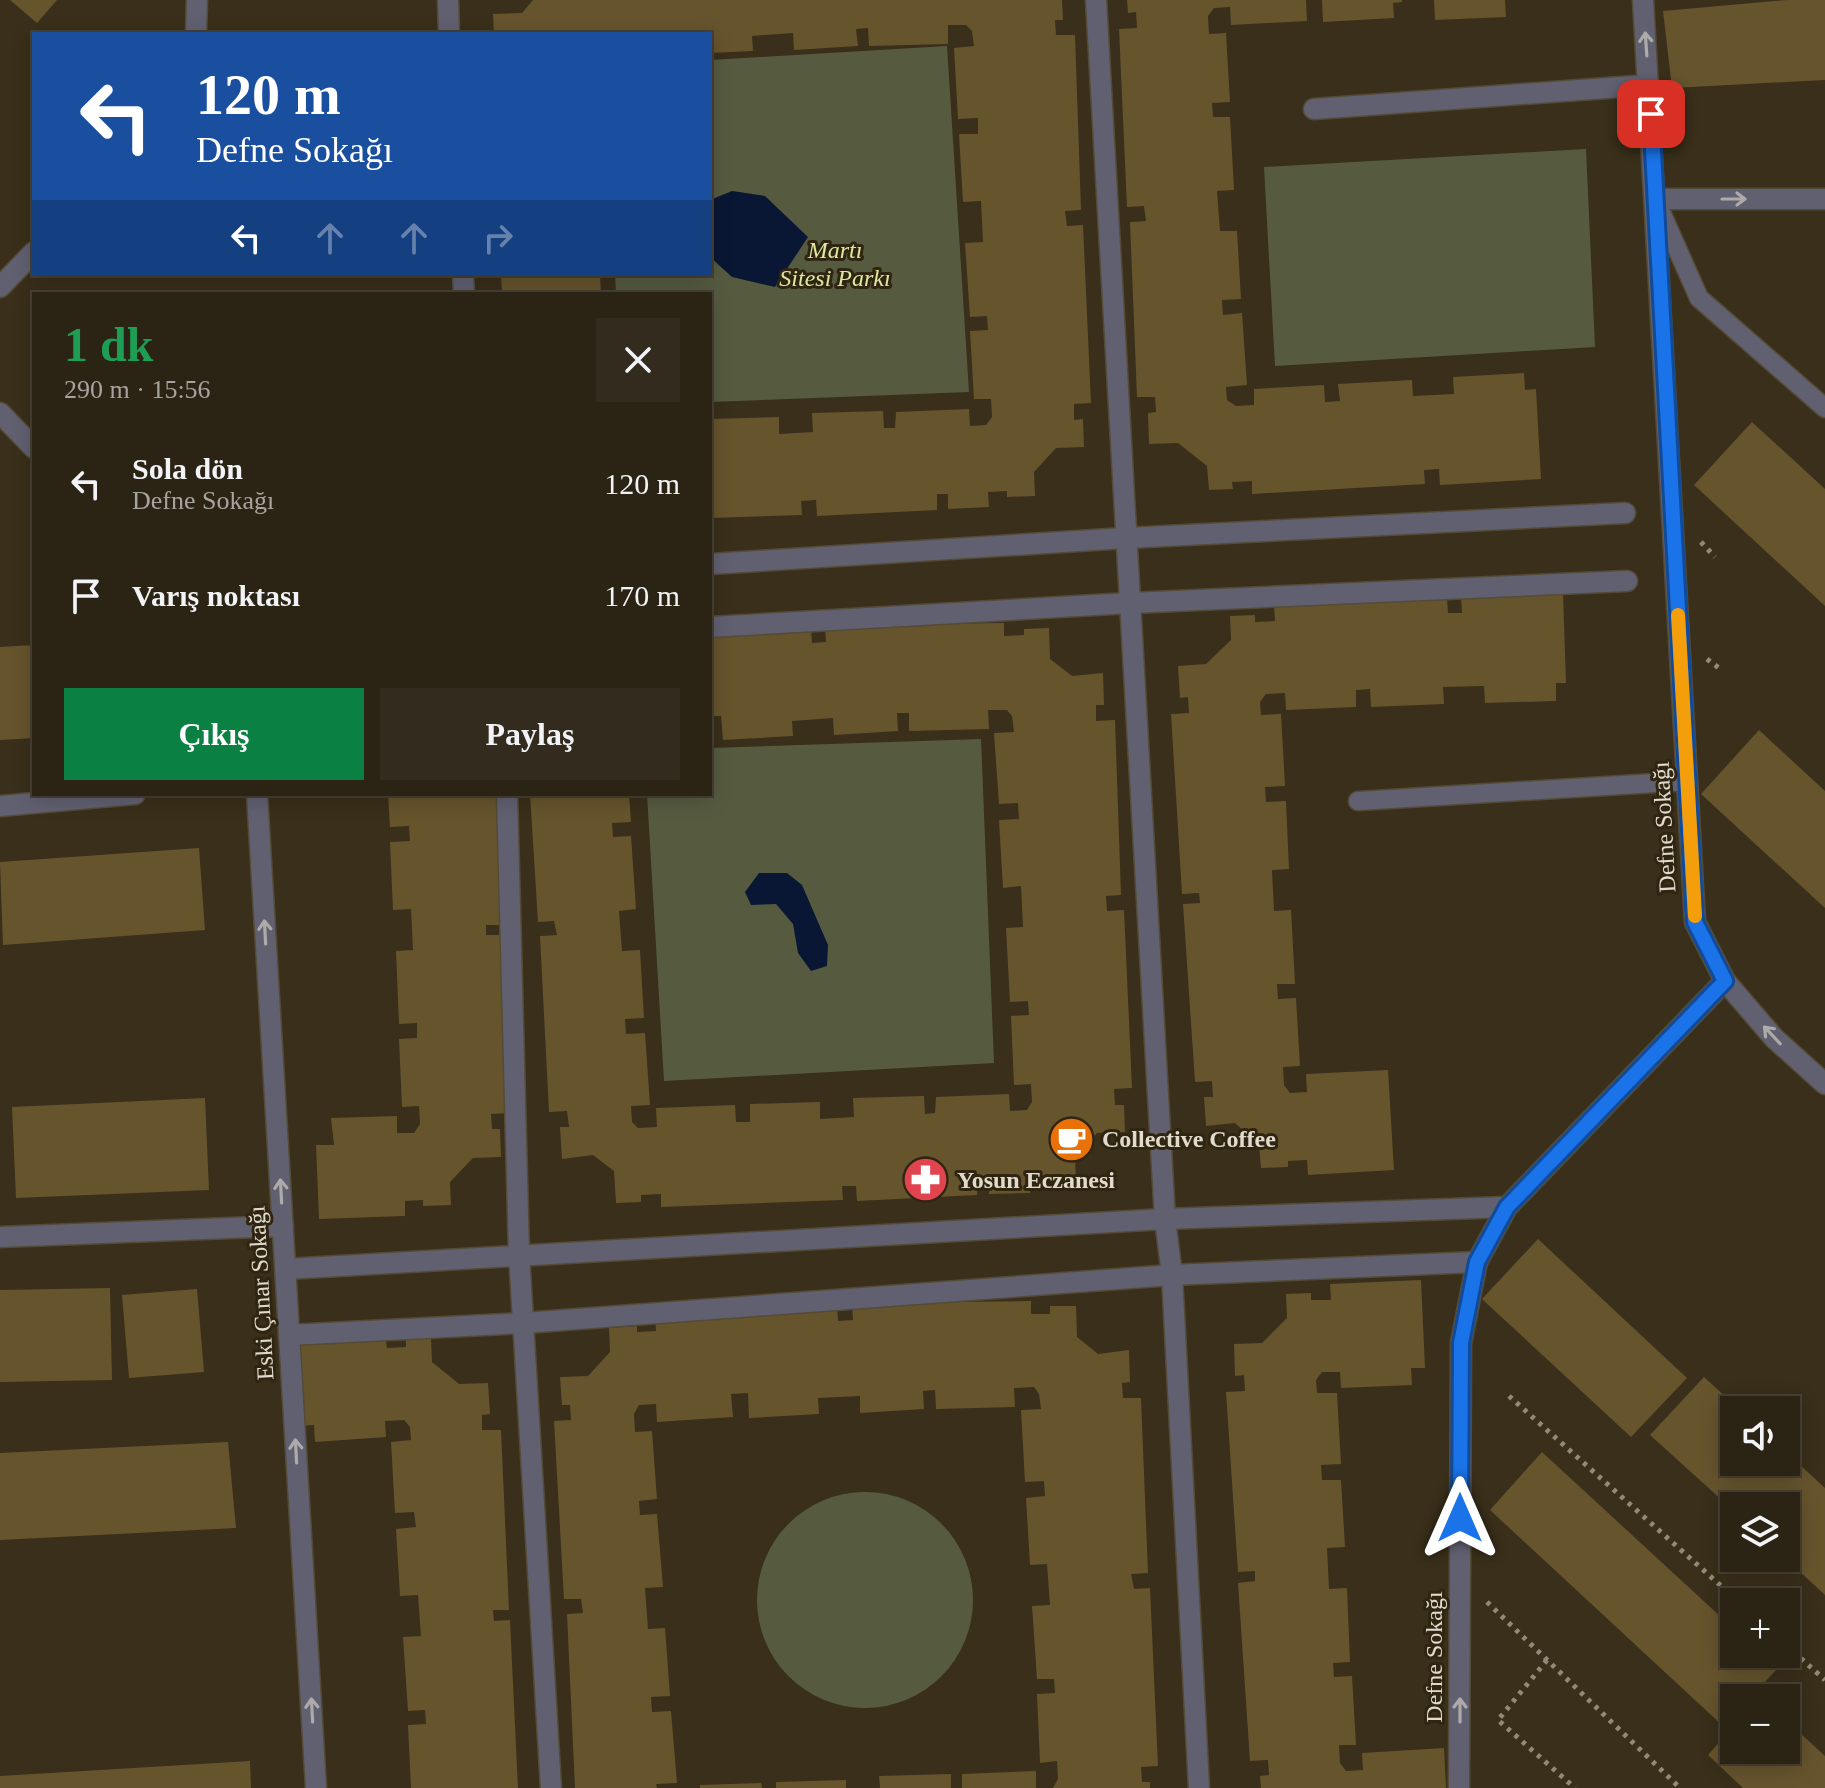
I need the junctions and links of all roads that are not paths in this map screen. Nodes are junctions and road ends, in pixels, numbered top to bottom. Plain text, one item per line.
1 (197, 0) edge
2 (448, 0) edge
3 (1096, 0) edge
4 (1643, 0) edge
5 (196, 32) edge
6 (449, 32) edge
7 (1649, 85) junction
8 (1314, 109) dead end
9 (1656, 199) junction
10 (1825, 199) edge
11 (32, 254) edge
12 (0, 287) edge
13 (1825, 408) edge
14 (0, 413) edge
15 (32, 446) edge
16 (1625, 513) dead end
17 (1126, 538) junction
18 (712, 564) edge
19 (1627, 581) dead end
20 (1130, 603) junction
21 (712, 627) edge
22 (1688, 781) junction
23 (112, 796) edge
24 (257, 796) edge
25 (507, 796) edge
26 (1358, 801) dead end
27 (0, 806) edge
28 (1725, 981) junction
29 (1825, 1084) edge
30 (1507, 1207) junction
31 (1165, 1219) junction
32 (283, 1226) junction
33 (0, 1237) edge
34 (519, 1254) junction
35 (1477, 1262) junction
36 (286, 1269) junction
37 (1172, 1275) junction
38 (524, 1323) junction
39 (289, 1335) junction
40 (316, 1788) edge
41 (551, 1788) edge
42 (1199, 1788) edge
43 (1459, 1788) edge

1 - 5 street
2 - 6 street
3 - 17 street
7 -> 4 street, Defne Sokağı
7 - 8 street
7 - 9 street, Defne Sokağı
9 -> 10 street
9 - 13 lane
9 - 22 street, Defne Sokağı
11 - 12 street
14 - 15 street
16 - 17 street
17 - 18 street
17 - 20 street
19 - 20 street
20 - 21 street
20 - 31 street
22 - 26 lane
22 - 28 street, Defne Sokağı
23 - 27 street
32 -> 24 street, Eski Çınar Sokağı
25 - 34 street
29 -> 28 street
28 - 30 street, Defne Sokağı
30 - 31 street
30 - 35 street, Defne Sokağı
31 - 34 street
31 - 37 street
32 - 33 street
32 - 36 street, Eski Çınar Sokağı
34 - 36 street
34 - 38 street
35 - 37 street
43 -> 35 street, Defne Sokağı
36 - 39 street, Eski Çınar Sokağı
37 - 38 street
37 - 42 street
38 - 39 street
38 - 41 street
40 -> 39 street, Eski Çınar Sokağı

